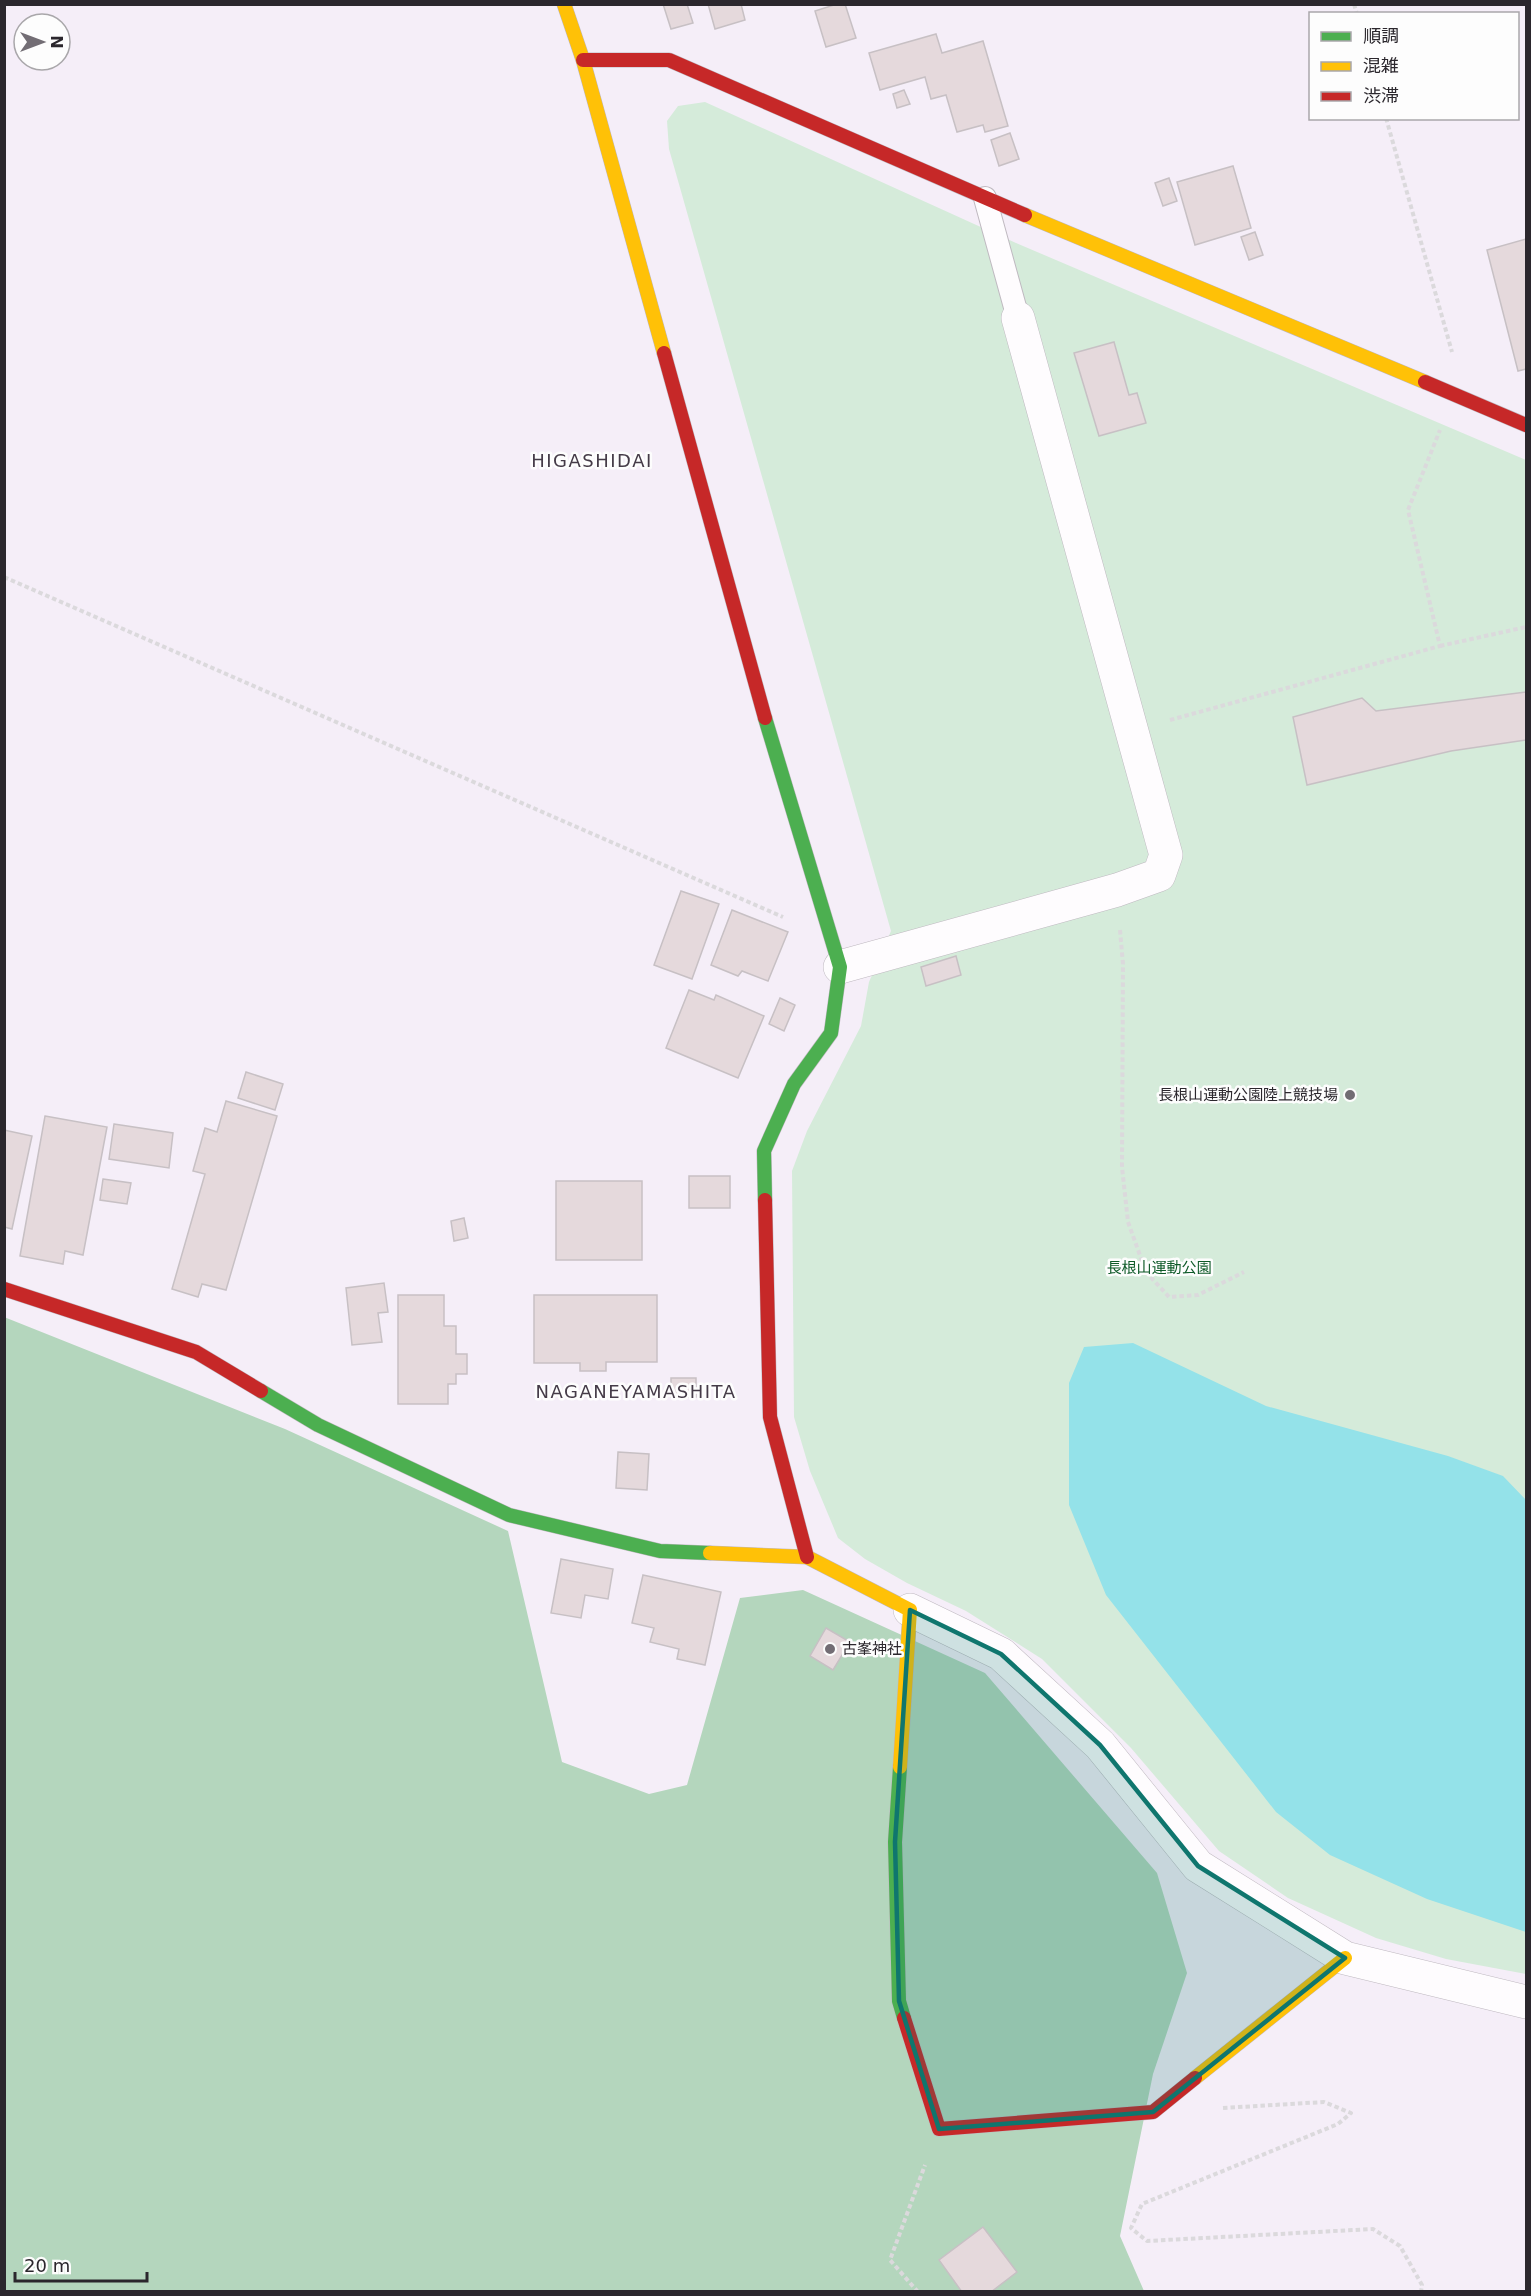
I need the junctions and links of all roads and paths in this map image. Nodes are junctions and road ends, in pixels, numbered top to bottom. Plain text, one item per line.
1 (564, 4) edge
2 (583, 60) junction
3 (1387, 120) edge
4 (985, 198) junction
5 (1018, 318) joint
6 (1454, 395) junction
7 (1527, 425) edge
8 (4, 578) edge
9 (1527, 627) edge
10 (1440, 646) junction
11 (1132, 731) junction
12 (1117, 890) junction
13 (835, 953) junction
14 (1244, 1272) dead end
15 (4, 1288) edge
16 (807, 1557) junction
17 (910, 1610) junction
18 (1345, 1958) junction
19 (1527, 2002) edge
20 (1221, 2108) dead end
21 (939, 2129) junction
22 (918, 2292) edge
23 (1422, 2292) edge

1 - 2 street
2 - 4 street
2 - 13 street
3 - 6 path
4 - 5 lane
4 - 6 street
5 - 11 street
6 - 7 street
6 - 10 path
8 - 13 path
9 - 10 path
10 - 11 path
11 - 12 street
12 - 13 street
12 - 14 path
13 - 16 street
15 - 16 street
16 - 17 street
17 - 18 street
17 - 21 street
18 - 19 street
18 - 21 street
20 - 23 path
21 - 22 path

